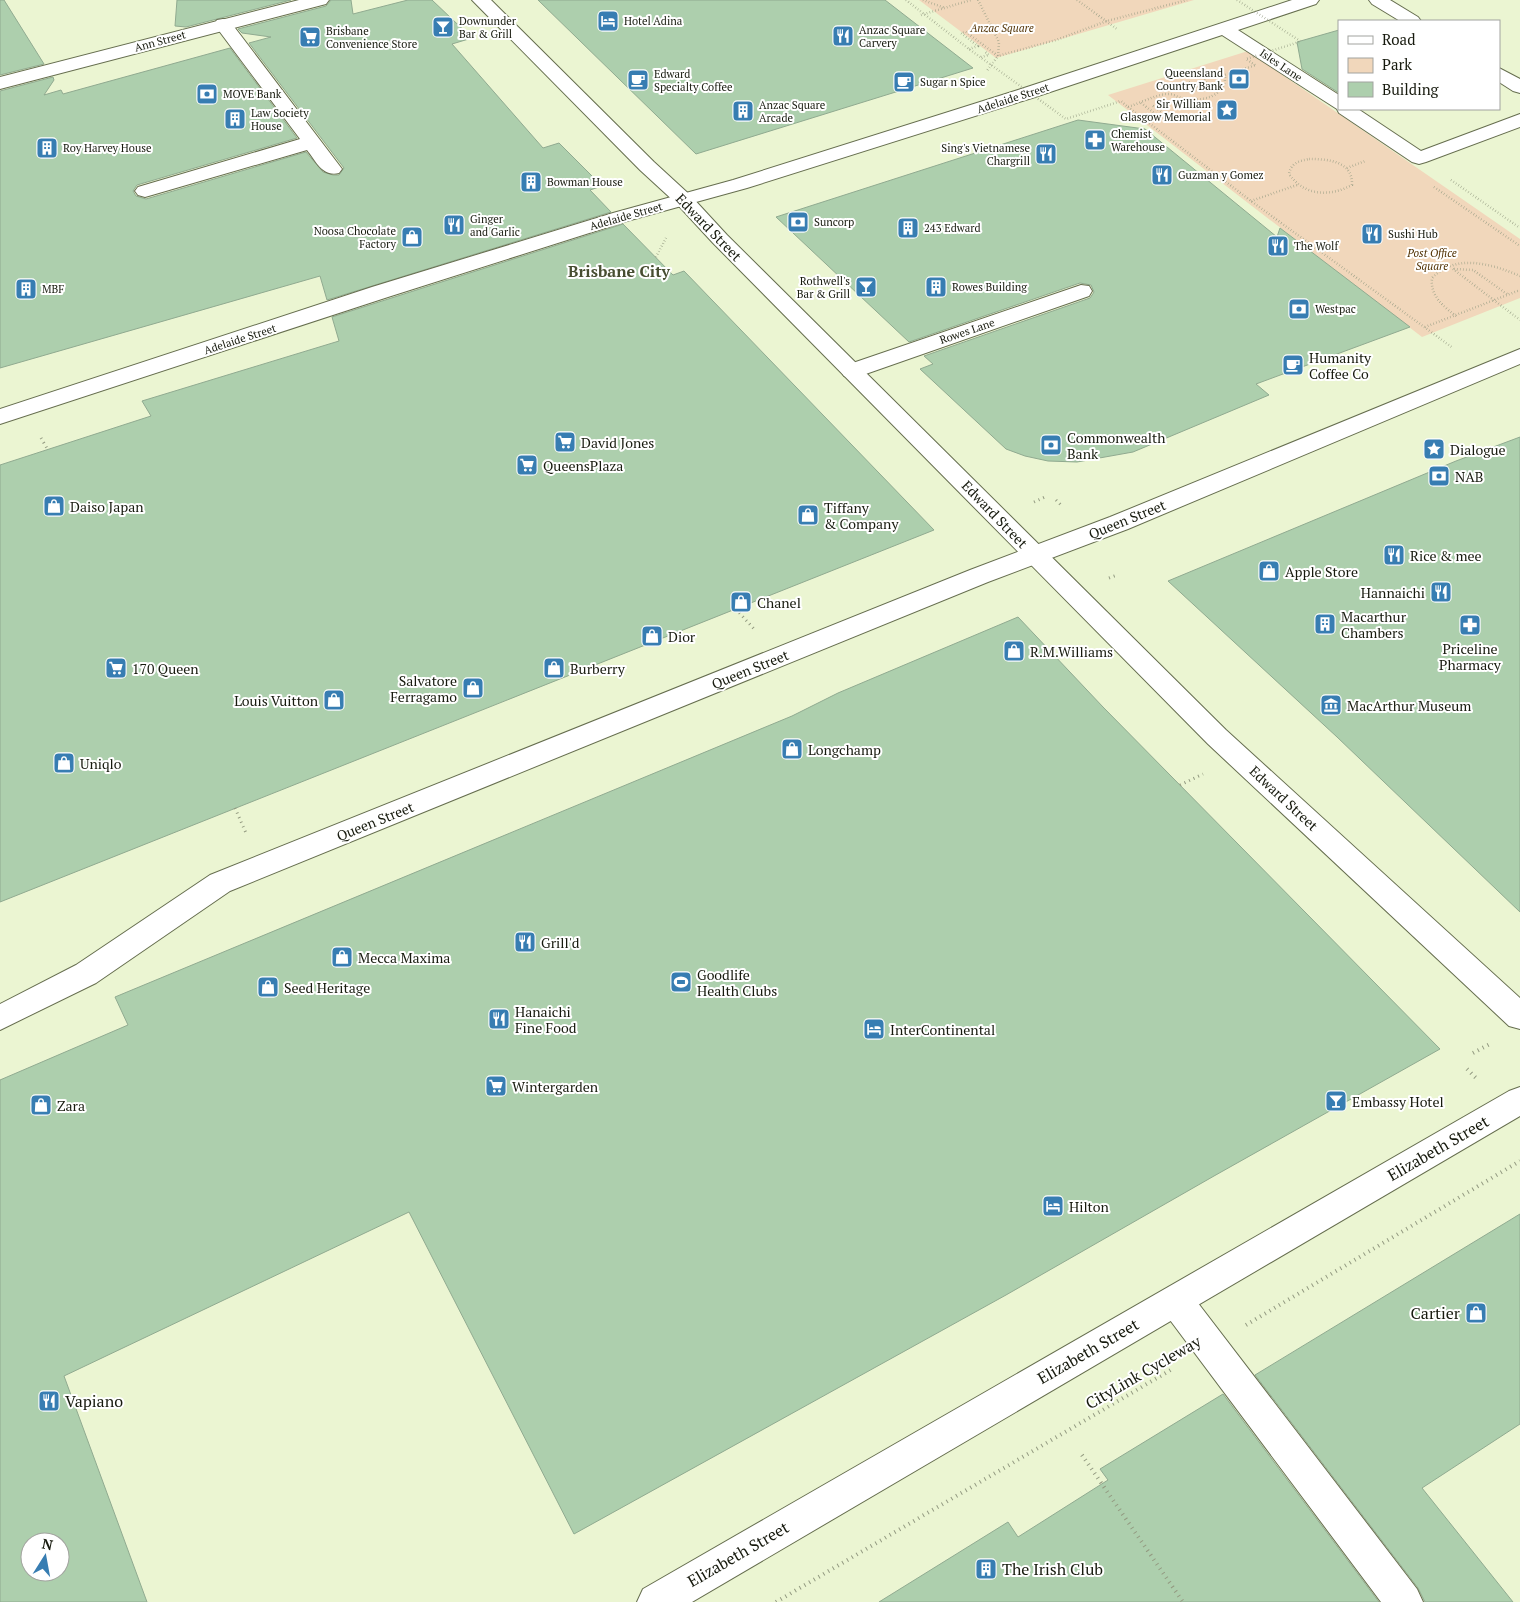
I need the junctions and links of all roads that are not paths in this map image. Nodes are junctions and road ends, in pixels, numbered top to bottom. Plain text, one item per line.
1 (320, 0) edge
2 (481, 0) edge
3 (1310, 0) edge
4 (1378, 0) edge
5 (1410, 20) edge
6 (223, 24) junction
7 (1223, 28) junction
8 (1500, 75) edge
9 (0, 82) edge
10 (1520, 87) edge
11 (1338, 103) edge
12 (1347, 110) edge
13 (1520, 120) edge
14 (312, 142) junction
15 (332, 169) dead end
16 (145, 191) dead end
17 (684, 200) junction
18 (1081, 291) dead end
19 (1520, 356) edge
20 (852, 372) junction
21 (0, 417) edge
22 (1035, 555) junction
23 (1520, 1017) edge
24 (0, 1018) edge
25 (1520, 1100) edge
26 (1176, 1301) junction
27 (656, 1602) edge
28 (1404, 1602) edge

1 - 6 street, Ann Street
2 - 17 street, Edward Street
3 - 7 street, Adelaide Street
4 - 5 street
6 - 9 street, Ann Street
6 - 14 street
7 - 11 street, Isles Lane
7 - 17 street, Adelaide Street
8 - 10 street
12 - 13 street
14 - 15 street
14 - 16 street
17 - 20 street, Edward Street
17 - 21 street, Adelaide Street
18 - 20 street, Rowes Lane
19 - 22 street, Queen Street
20 - 22 street, Edward Street
22 - 23 street, Edward Street
22 - 24 street, Queen Street
25 - 26 street, Elizabeth Street
26 - 27 street, Elizabeth Street
26 - 28 street

